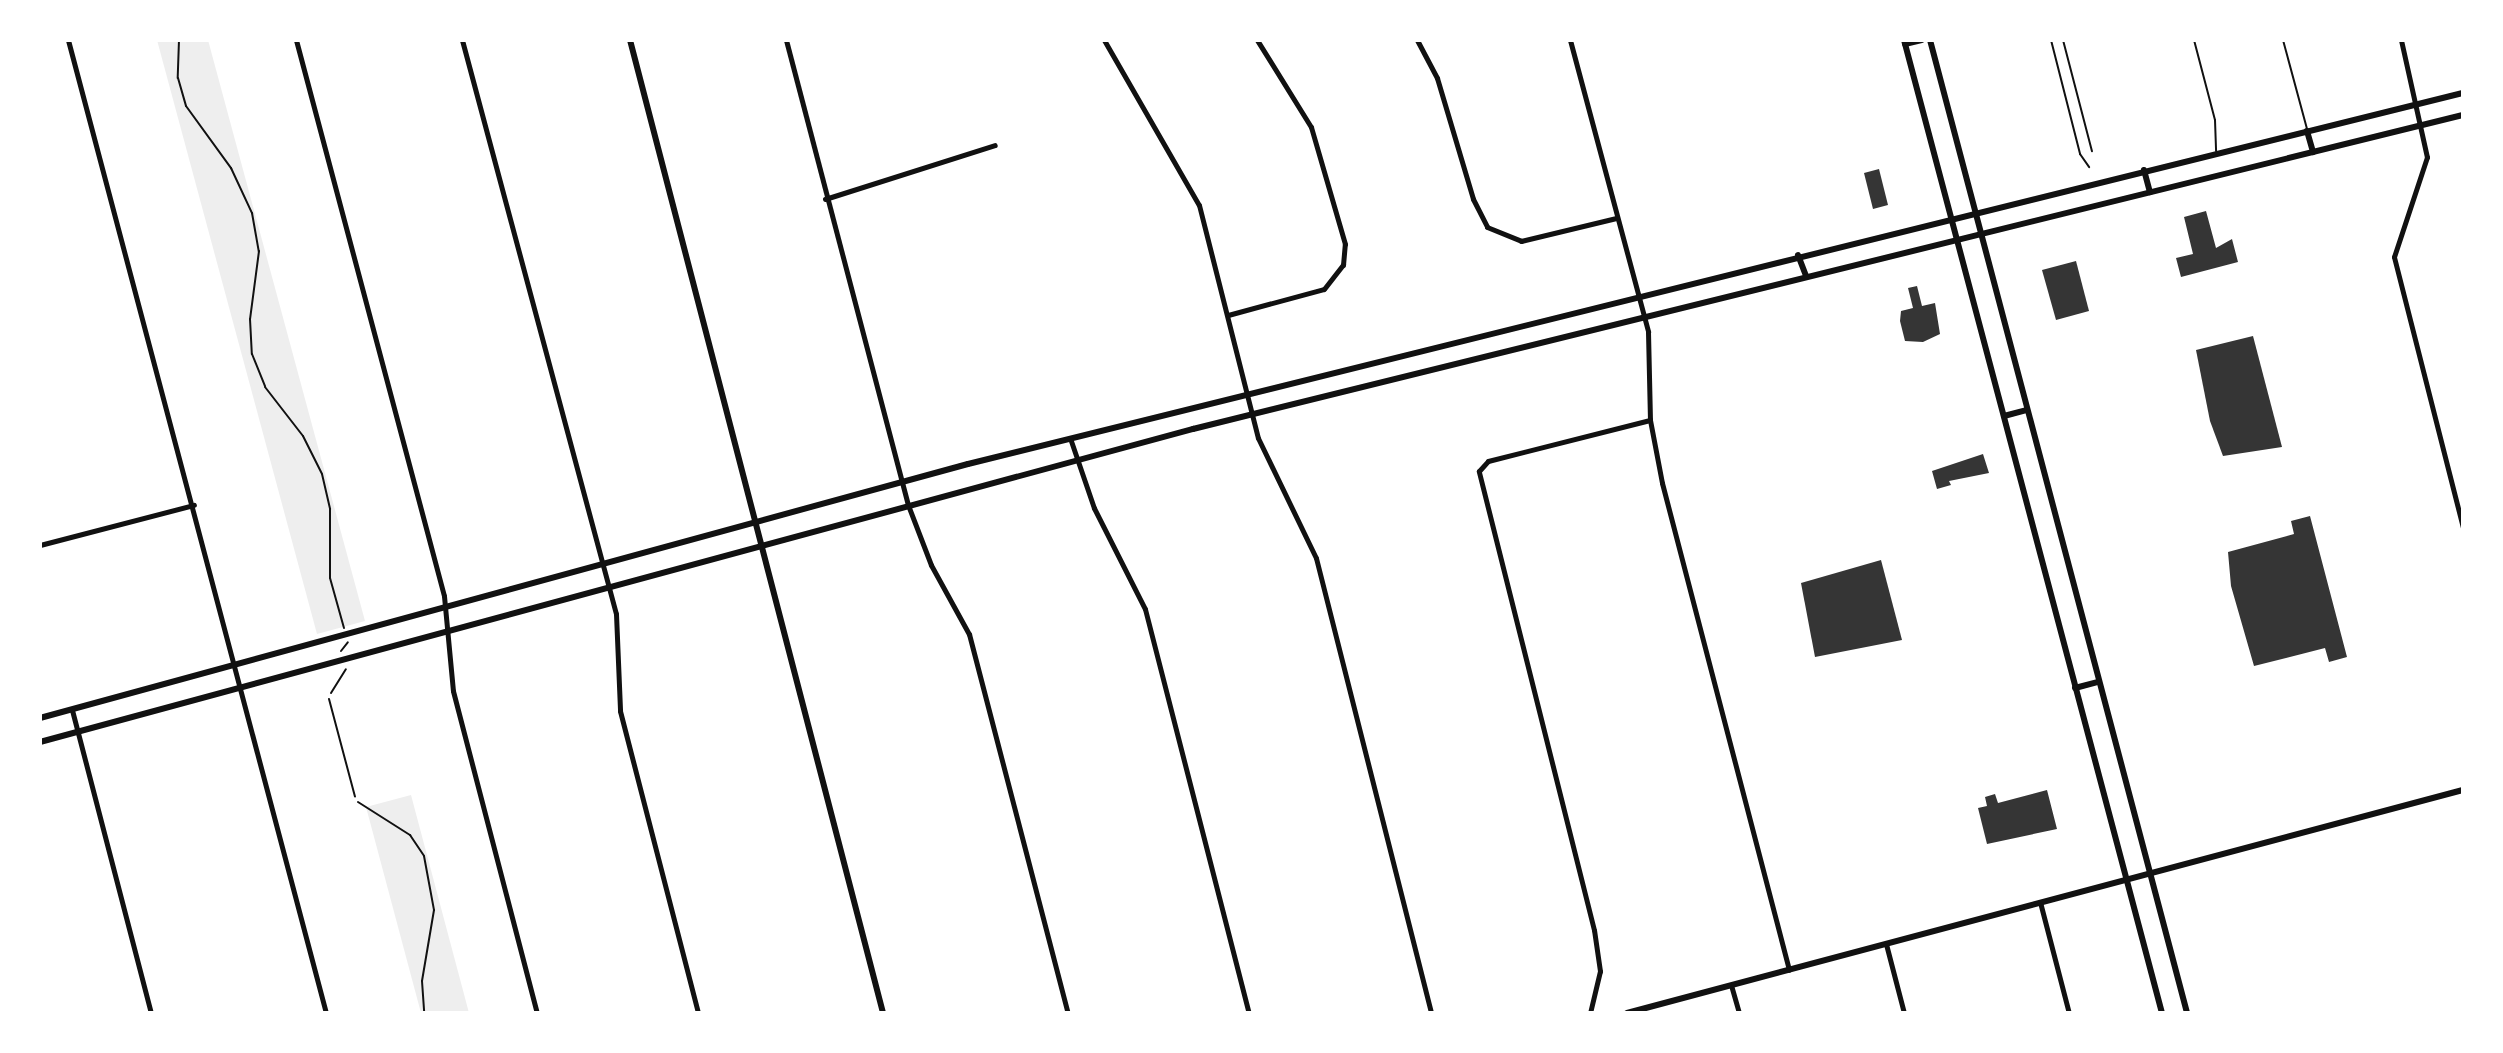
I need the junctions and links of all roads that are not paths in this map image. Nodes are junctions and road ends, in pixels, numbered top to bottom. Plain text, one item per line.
1 (68, 40) edge
2 (296, 40) edge
3 (462, 40) edge
4 (630, 40) edge
5 (786, 40) edge
6 (1104, 40) edge
7 (1257, 40) edge
8 (1417, 40) edge
9 (1570, 40) edge
10 (1922, 40) edge
11 (1930, 40) edge
12 (2051, 40) edge
13 (2063, 40) edge
14 (2194, 40) edge
15 (2283, 40) edge
16 (2401, 40) edge
17 (1904, 42) edge
18 (2463, 93) edge
19 (2418, 104) junction
20 (2463, 115) edge
21 (2424, 125) junction
22 (2307, 131) junction
23 (995, 145) dead end
24 (2092, 151) dead end
25 (2313, 152) junction
26 (2216, 153) junction
27 (2089, 167) dead end
28 (2144, 170) junction
29 (2150, 192) junction
30 (825, 199) junction
31 (1975, 212) junction
32 (1616, 218) junction
33 (1950, 218) junction
34 (1980, 234) junction
35 (1956, 239) junction
36 (1798, 255) junction
37 (1806, 276) junction
38 (1637, 295) junction
39 (1228, 315) junction
40 (1645, 316) junction
41 (1247, 393) junction
42 (2026, 410) junction
43 (1252, 414) junction
44 (2004, 416) junction
45 (1650, 420) junction
46 (1070, 437) junction
47 (1077, 459) junction
48 (903, 481) junction
49 (194, 505) junction
50 (908, 505) junction
51 (758, 521) junction
52 (2463, 527) edge
53 (764, 543) junction
54 (40, 545) edge
55 (602, 563) junction
56 (608, 585) junction
57 (446, 605) junction
58 (450, 628) junction
59 (236, 664) junction
60 (2098, 682) junction
61 (240, 686) junction
62 (2075, 688) junction
63 (329, 699) road end
64 (72, 710) junction
65 (40, 718) edge
66 (77, 731) junction
67 (40, 742) edge
68 (2463, 790) edge
69 (355, 797) road end
70 (2149, 872) junction
71 (2127, 879) junction
72 (2040, 901) junction
73 (1886, 944) junction
74 (1789, 970) junction
75 (1731, 985) junction
76 (151, 1013) edge
77 (326, 1013) edge
78 (537, 1013) edge
79 (698, 1013) edge
80 (883, 1013) edge
81 (1068, 1013) edge
82 (1249, 1013) edge
83 (1431, 1013) edge
84 (1590, 1013) edge
85 (1627, 1013) edge
86 (1739, 1013) edge
87 (1904, 1013) edge
88 (2069, 1013) edge
89 (2162, 1013) edge
90 (2187, 1013) edge

1 - 49 street
2 - 57 street
3 - 55 street
4 - 51 main road
5 - 30 street
6 - 39 street
7 - 39 street
8 - 32 street
9 - 32 street
10 - 17 main road
11 - 31 main road
12 - 27 lane
13 - 24 lane
14 - 26 lane
15 - 22 lane
16 - 19 street
17 - 33 main road
18 - 19 main road
19 - 21 street
19 - 22 main road
20 - 21 main road
21 - 25 main road
21 - 52 street
22 - 25 main road
22 - 26 main road
23 - 30 street
25 - 29 main road
26 - 28 main road
28 - 29 main road
28 - 31 main road
29 - 34 main road
30 - 48 street
31 - 33 main road
31 - 34 main road
32 - 38 street
33 - 35 main road
33 - 36 main road
34 - 35 main road
34 - 42 main road
35 - 37 main road
35 - 44 main road
36 - 37 main road
36 - 38 main road
37 - 40 main road
38 - 40 street
38 - 41 main road
39 - 41 street
40 - 43 main road
40 - 45 street
41 - 43 street
41 - 46 main road
42 - 44 main road
42 - 60 main road
43 - 47 main road
43 - 83 street
44 - 62 main road
45 - 74 street
45 - 84 street
46 - 47 street
46 - 48 main road
47 - 50 main road
47 - 82 street
48 - 50 street
48 - 51 main road
49 - 54 street
49 - 59 street
50 - 53 main road
50 - 81 street
51 - 53 main road
51 - 55 main road
53 - 56 main road
53 - 80 main road
55 - 56 street
55 - 57 main road
56 - 58 main road
56 - 79 street
57 - 58 street
57 - 59 main road
58 - 61 main road
58 - 78 street
59 - 61 street
59 - 64 main road
60 - 62 main road
60 - 70 main road
61 - 66 main road
61 - 77 street
62 - 71 main road
63 - 69 lane
64 - 65 main road
64 - 66 street
66 - 67 main road
66 - 76 street
68 - 70 main road
70 - 71 main road
70 - 90 main road
71 - 72 main road
71 - 89 main road
72 - 73 main road
72 - 88 street
73 - 74 main road
73 - 87 street
74 - 75 main road
75 - 85 main road
75 - 86 street

